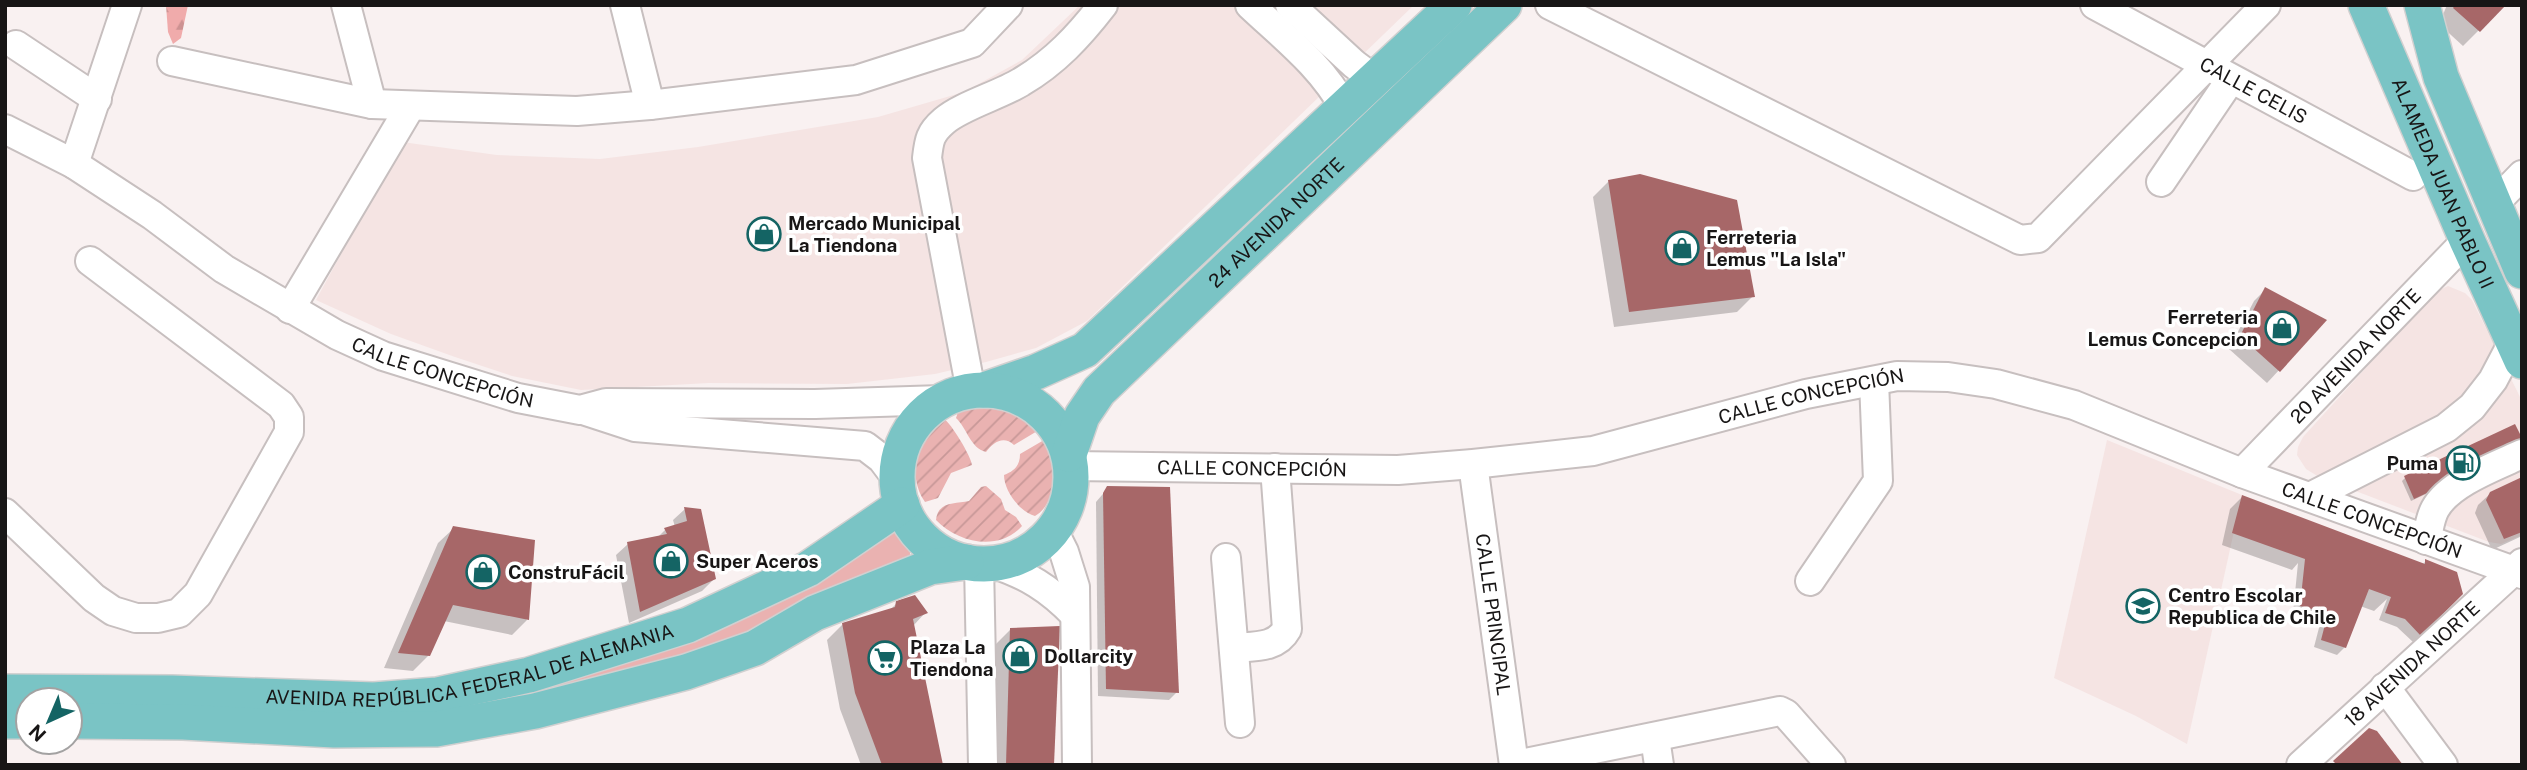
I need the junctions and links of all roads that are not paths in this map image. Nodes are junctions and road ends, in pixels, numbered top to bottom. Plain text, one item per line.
1 (127, 5) edge
2 (346, 5) edge
3 (625, 5) edge
4 (1008, 5) edge
5 (1103, 5) edge
6 (1250, 5) edge
7 (1290, 5) edge
8 (1454, 5) edge
9 (1504, 5) edge
10 (1550, 5) edge
11 (2095, 5) edge
12 (2266, 5) edge
13 (2365, 5) edge
14 (2386, 5) edge
15 (2422, 5) edge
16 (16, 45) dead end
17 (172, 61) dead end
18 (2220, 73) junction
19 (1374, 79) junction
20 (97, 99) junction
21 (372, 104) junction
22 (650, 105) junction
23 (410, 107) junction
24 (1345, 109) junction
25 (5, 129) edge
26 (74, 164) junction
27 (2522, 175) edge
28 (2413, 176) dead end
29 (2161, 182) dead end
30 (2493, 205) junction
31 (2467, 240) junction
32 (90, 261) dead end
33 (2522, 271) edge
34 (290, 309) junction
35 (2519, 342) edge
36 (1874, 381) junction
37 (965, 394) junction
38 (580, 410) junction
39 (2522, 454) edge
40 (1069, 460) junction
41 (1473, 464) junction
42 (1275, 468) junction
43 (2242, 473) junction
44 (899, 492) junction
45 (2310, 498) junction
46 (5, 513) edge
47 (1053, 530) junction
48 (2426, 540) junction
49 (1226, 558) dead end
50 (979, 563) junction
51 (2519, 570) edge
52 (1810, 581) dead end
53 (1075, 615) junction
54 (1234, 648) junction
55 (2385, 687) junction
56 (5, 692) edge
57 (84, 721) edge
58 (1240, 723) dead end
59 (1657, 752) edge
60 (983, 765) edge
61 (1077, 765) edge
62 (1515, 765) edge
63 (1831, 765) edge
64 (2301, 765) edge
65 (2444, 765) edge

1 - 20 street
2 - 21 street
3 - 22 street
4 - 22 street
5 - 37 street
6 - 24 street
7 - 19 street
8 - 19 main road, 24 AVENIDA NORTE
9 - 40 main road, 24 AVENIDA NORTE
10 - 18 street
11 - 18 street, CALLE CELIS
12 - 18 street
13 - 31 main road, ALAMEDA JUAN PABLO II
14 - 35 main road
15 - 30 main road, ALAMEDA JUAN PABLO II
16 - 20 street
17 - 21 street
18 - 28 street, CALLE CELIS
18 - 29 street
19 - 24 main road, 24 AVENIDA NORTE
20 - 26 street
21 - 23 street
22 - 23 street
23 - 34 street
24 - 37 main road, 24 AVENIDA NORTE
25 - 26 street, CALLE CONCEPCIÓN
26 - 34 street, CALLE CONCEPCIÓN
27 - 30 street
30 - 33 main road, ALAMEDA JUAN PABLO II
31 - 35 main road, ALAMEDA JUAN PABLO II
31 - 43 street, 20 AVENIDA NORTE
32 - 46 street
34 - 38 street, CALLE CONCEPCIÓN
35 - 45 street
36 - 41 street, CALLE CONCEPCIÓN
36 - 43 street, CALLE CONCEPCIÓN
36 - 52 street
37 - 38 street, CALLE CONCEPCIÓN
37 - 40 main road
37 - 44 main road
38 - 44 street
39 - 48 street
40 - 42 street, CALLE CONCEPCIÓN
40 - 47 main road
41 - 42 street, CALLE CONCEPCIÓN
41 - 62 street, CALLE PRINCIPAL
42 - 54 street
43 - 45 street, CALLE CONCEPCIÓN
44 - 50 main road
44 - 56 main road, AVENIDA REPÚBLICA FEDERAL DE ALEMANIA
45 - 48 street, CALLE CONCEPCIÓN
47 - 50 main road
47 - 53 street
48 - 51 street, CALLE CONCEPCIÓN
49 - 54 street
50 - 53 street
50 - 57 main road, AVENIDA REPÚBLICA FEDERAL DE ALEMANIA
50 - 60 street
51 - 55 street, 18 AVENIDA NORTE
53 - 61 street
54 - 58 street
55 - 64 street, 18 AVENIDA NORTE
55 - 65 street
59 - 62 street
59 - 63 street

